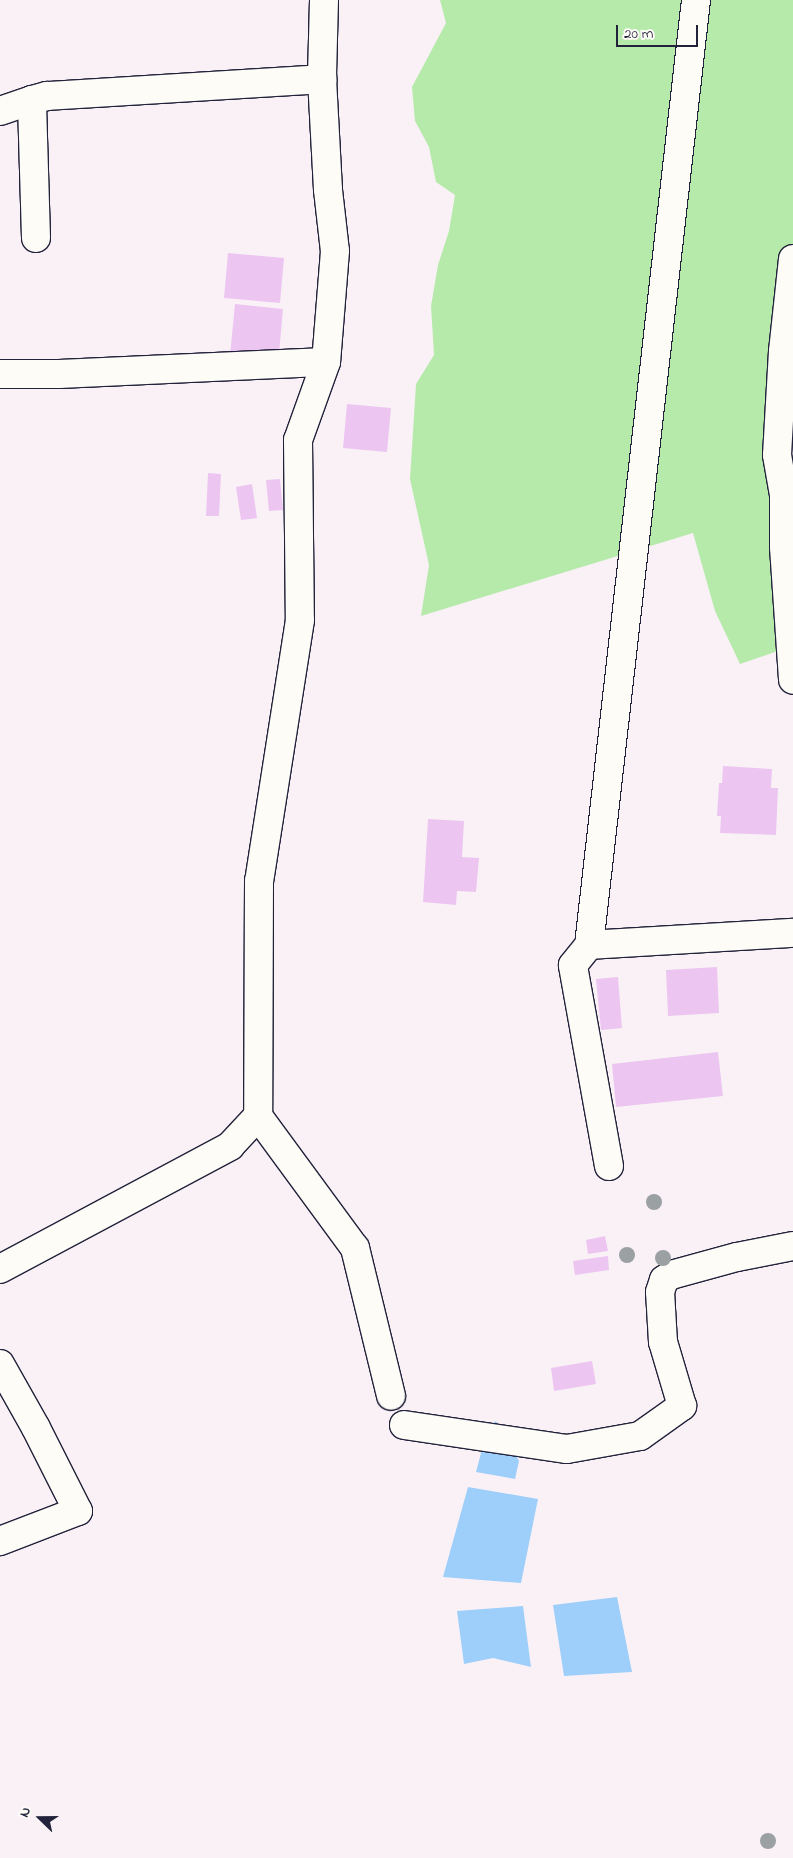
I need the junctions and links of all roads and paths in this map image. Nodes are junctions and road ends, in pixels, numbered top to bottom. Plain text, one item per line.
1 (324, 0) edge
2 (696, 0) edge
3 (322, 79) junction
4 (32, 100) junction
5 (0, 111) edge
6 (36, 238) dead end
7 (793, 259) edge
8 (326, 362) junction
9 (0, 374) edge
10 (789, 494) edge
11 (793, 680) edge
12 (793, 933) edge
13 (589, 945) junction
14 (258, 1116) junction
15 (608, 1166) dead end
16 (793, 1246) edge
17 (0, 1269) edge
18 (0, 1364) edge
19 (391, 1396) dead end
20 (404, 1425) dead end
21 (0, 1541) edge

1 - 3 street
2 - 13 street
3 - 4 street
3 - 8 street
4 - 5 street
4 - 6 street
7 - 10 street
8 - 9 street
8 - 14 street
10 - 11 street
12 - 13 street
13 - 15 street
14 - 17 street
14 - 19 street
16 - 20 street
18 - 21 street

